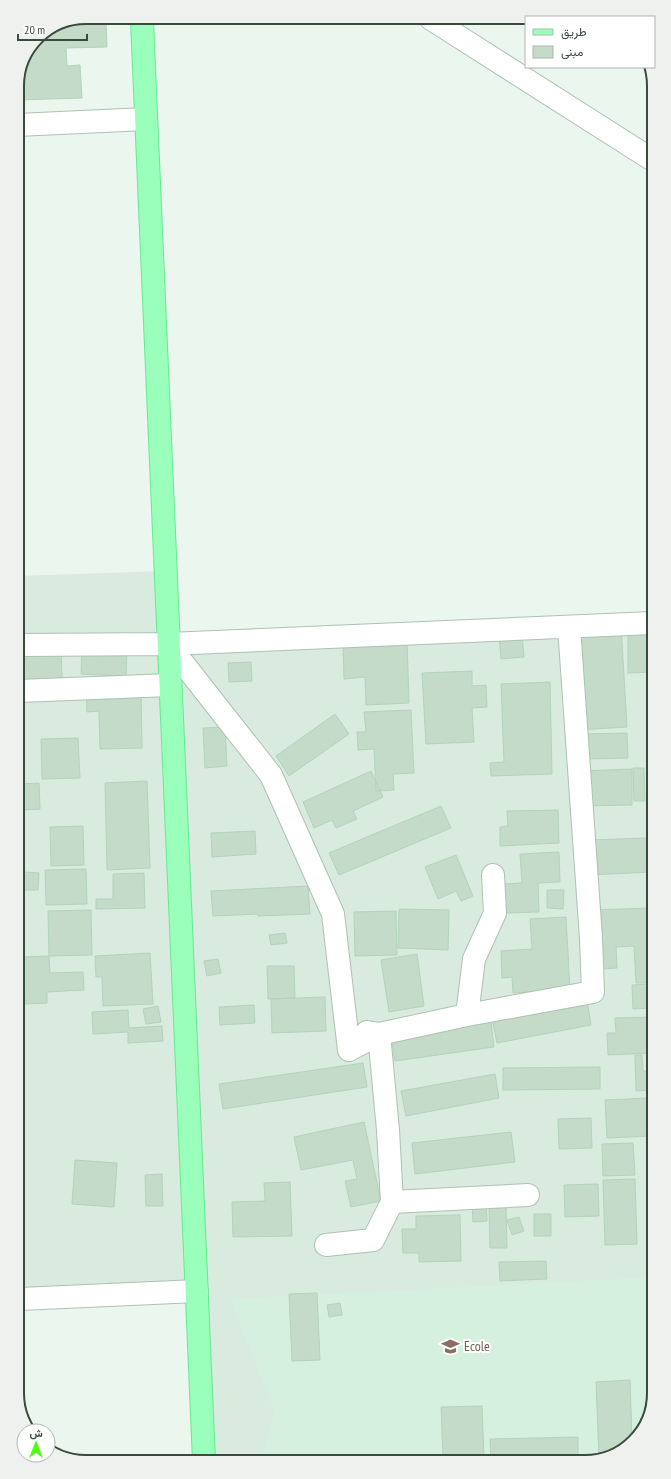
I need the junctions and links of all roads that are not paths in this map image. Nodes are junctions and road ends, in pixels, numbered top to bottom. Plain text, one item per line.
1 (142, 24) edge
2 (439, 24) edge
3 (146, 119) junction
4 (24, 125) edge
5 (647, 157) edge
6 (647, 623) edge
7 (569, 627) junction
8 (168, 644) junction
9 (24, 645) edge
10 (170, 685) junction
11 (24, 691) edge
12 (493, 875) dead end
13 (467, 1015) junction
14 (379, 1034) junction
15 (528, 1195) dead end
16 (392, 1202) junction
17 (326, 1245) dead end
18 (197, 1291) junction
19 (24, 1299) edge
20 (204, 1455) edge

1 - 3 main road
2 - 5 street
3 - 4 street
3 - 8 main road
6 - 7 street
7 - 8 street
7 - 13 street
8 - 9 street
8 - 10 main road
8 - 14 street
10 - 11 street
10 - 18 main road
12 - 13 street
13 - 14 street
14 - 16 street
15 - 16 street
16 - 17 street
18 - 19 street
18 - 20 main road

